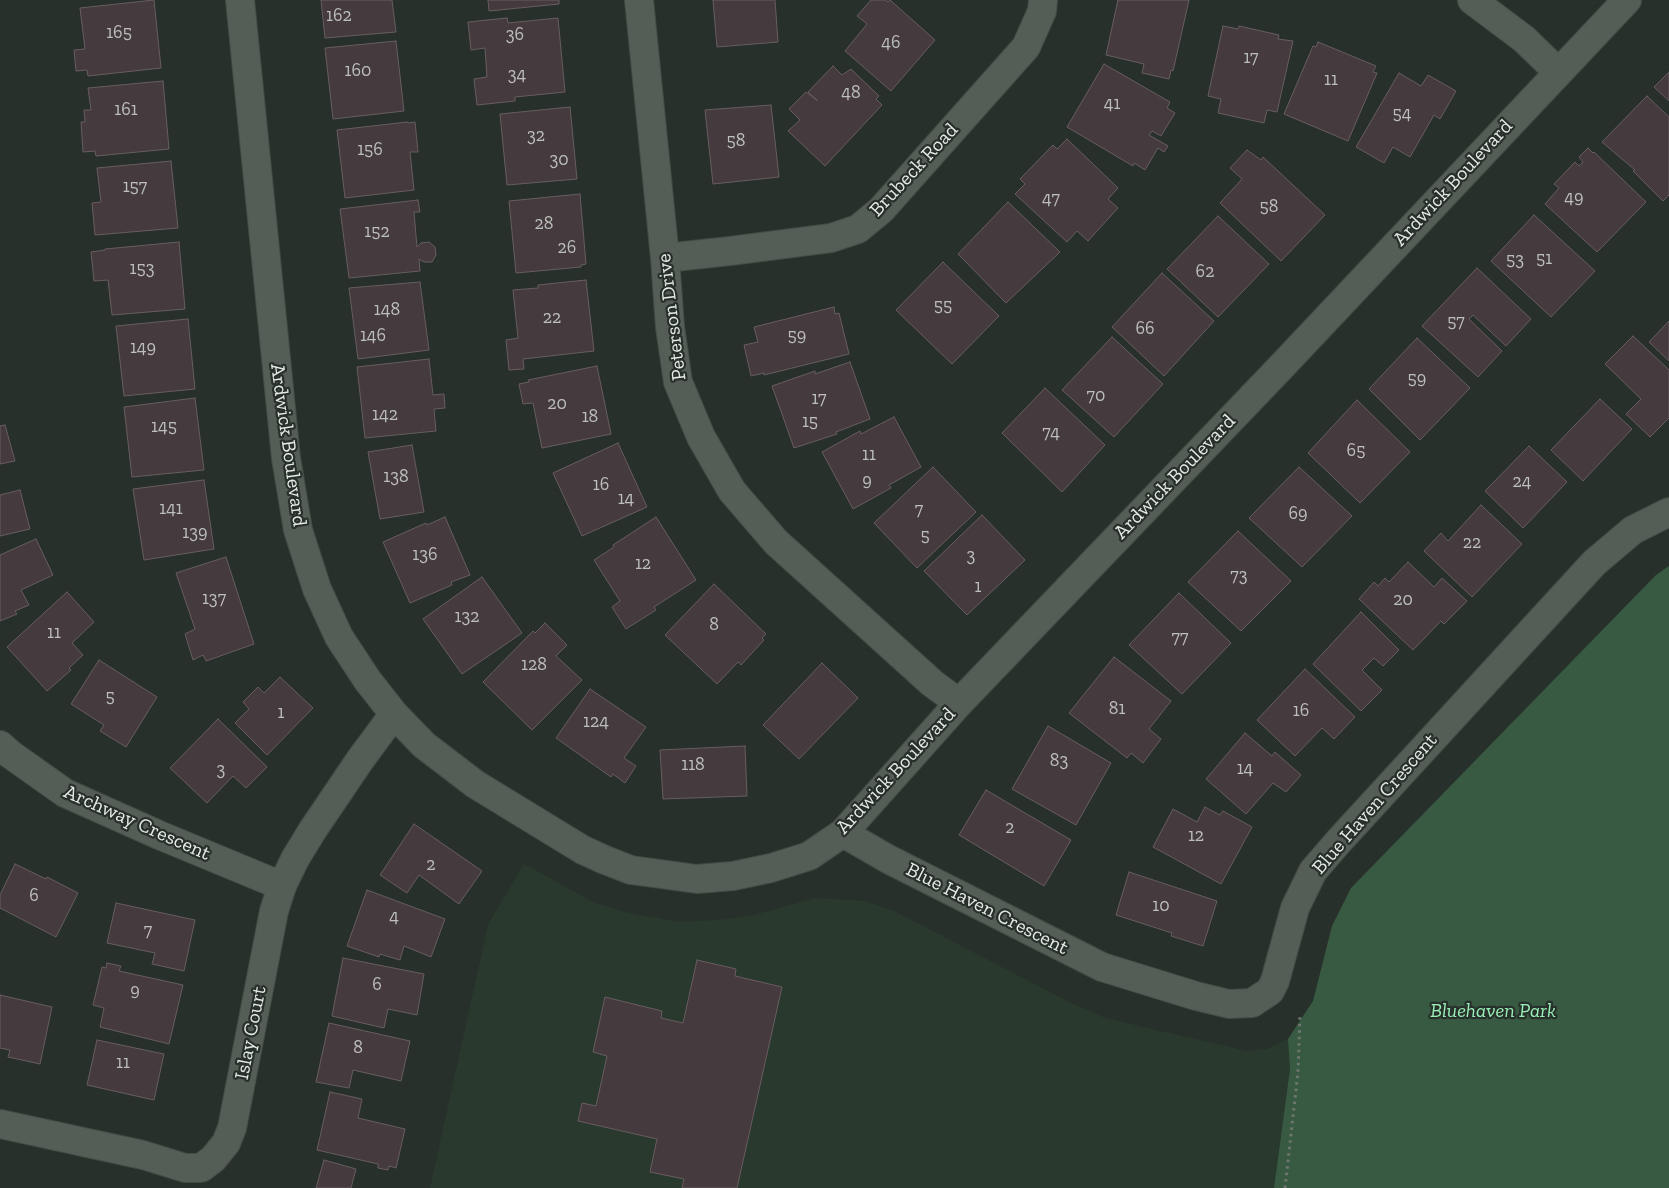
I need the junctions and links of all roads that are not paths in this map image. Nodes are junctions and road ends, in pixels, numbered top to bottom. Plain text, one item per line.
1 (240, 0) edge
2 (638, 0) edge
3 (1043, 0) edge
4 (1472, 0) edge
5 (1627, 0) edge
6 (1558, 72) junction
7 (665, 258) junction
8 (1669, 512) edge
9 (959, 703) junction
10 (394, 714) junction
11 (0, 745) edge
12 (843, 833) junction
13 (282, 886) junction
14 (0, 1124) edge

1 - 10 street, Ardwick Boulevard
2 - 7 street, Peterson Drive
3 - 7 street, Brubeck Road
4 - 6 street
5 - 6 street, Ardwick Boulevard
6 - 9 street, Ardwick Boulevard
7 - 9 street, Peterson Drive
8 - 12 street, Blue Haven Crescent
9 - 12 street, Ardwick Boulevard
10 - 12 street, Ardwick Boulevard
10 - 13 street, Islay Court
11 - 13 street, Archway Crescent
13 - 14 street, Islay Court

